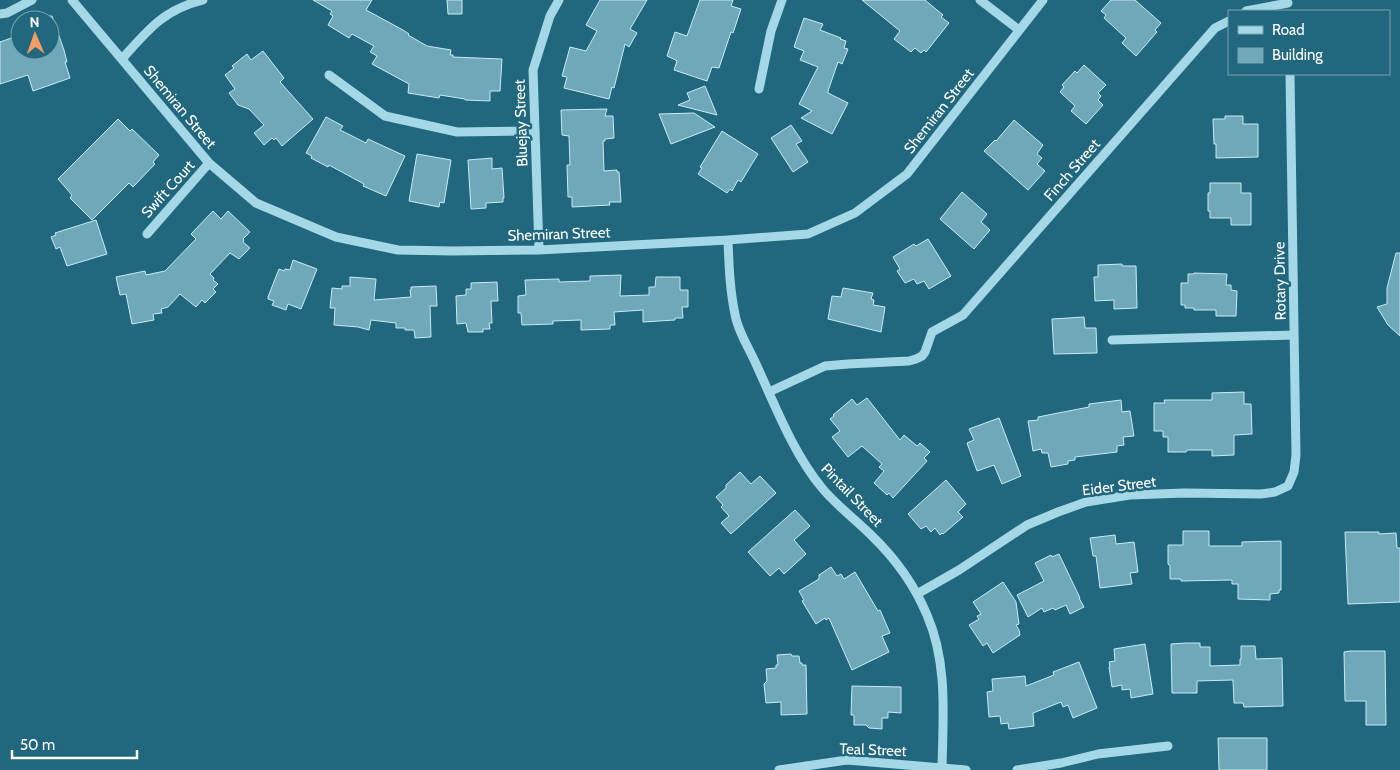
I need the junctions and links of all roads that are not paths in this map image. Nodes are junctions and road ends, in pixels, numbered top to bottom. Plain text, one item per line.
1 (32, 0) edge
2 (72, 0) edge
3 (203, 0) edge
4 (559, 0) edge
5 (782, 0) edge
6 (980, 0) edge
7 (1043, 0) edge
8 (1288, 5) edge
9 (1253, 10) edge
10 (0, 14) edge
11 (1228, 21) edge
12 (1019, 30) junction
13 (122, 59) junction
14 (329, 75) dead end
15 (1290, 75) edge
16 (759, 89) dead end
17 (535, 131) junction
18 (210, 164) junction
19 (147, 234) dead end
20 (728, 240) junction
21 (539, 250) junction
22 (1294, 335) junction
23 (1112, 340) dead end
24 (769, 392) junction
25 (1288, 486) joint
26 (917, 594) junction
27 (1168, 746) dead end
28 (942, 768) junction
29 (779, 770) edge
30 (966, 770) edge
31 (1017, 770) edge

1 - 10 street
2 - 13 street, Shemiran Street
3 - 13 street
4 - 17 street, Bluejay Street
5 - 16 street
6 - 12 street
7 - 12 street, Shemiran Street
8 - 9 street
11 - 24 street, Finch Street
12 - 20 street, Shemiran Street
13 - 18 street, Shemiran Street
14 - 17 street
15 - 22 street, Rotary Drive
17 - 21 street, Bluejay Street
18 - 19 street, Swift Court
18 - 21 street, Shemiran Street
20 - 21 street, Shemiran Street
20 - 24 street, Pintail Street
22 - 23 street
22 - 25 street, Rotary Drive
24 - 26 street, Pintail Street
25 - 26 street, Eider Street
26 - 28 street, Pintail Street
27 - 31 street
28 - 29 street, Teal Street
28 - 30 street, Teal Street

